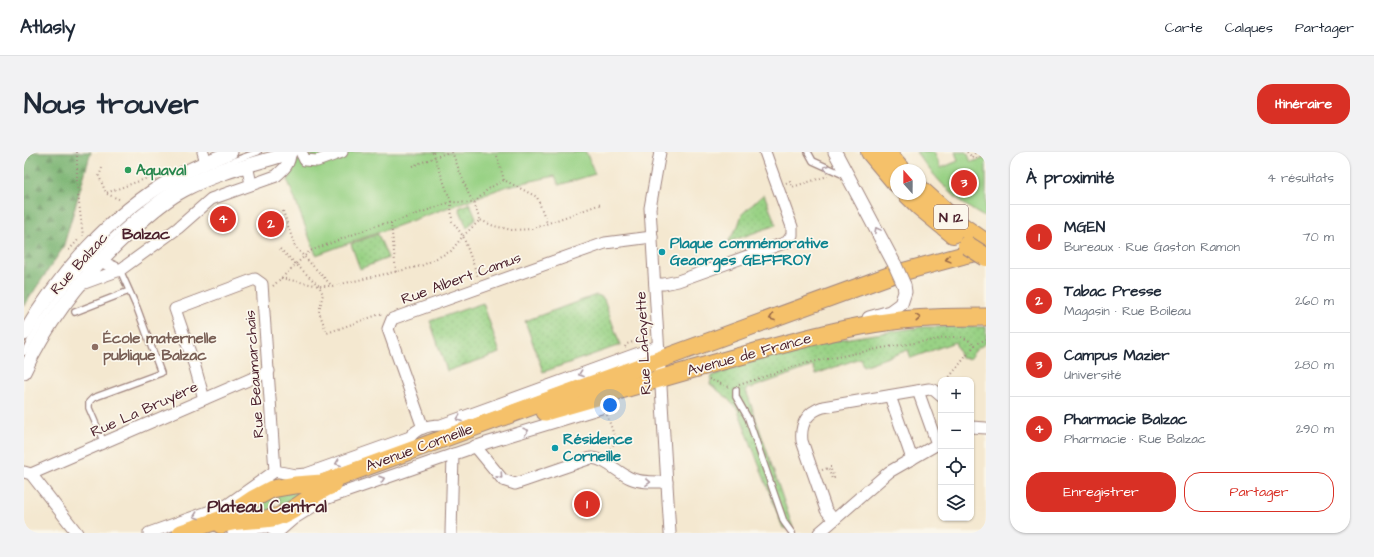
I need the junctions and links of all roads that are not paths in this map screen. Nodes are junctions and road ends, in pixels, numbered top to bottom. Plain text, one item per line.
1 (230, 152) edge
2 (258, 152) edge
3 (289, 152) edge
4 (294, 152) edge
5 (301, 152) edge
6 (342, 152) edge
7 (660, 152) edge
8 (765, 152) edge
9 (808, 152) edge
10 (835, 152) edge
11 (870, 152) edge
12 (886, 152) edge
13 (204, 157) edge
14 (897, 164) edge
15 (247, 165) junction
16 (890, 176) edge
17 (849, 178) junction
18 (251, 184) junction
19 (926, 194) edge
20 (913, 200) edge
21 (652, 237) junction
22 (986, 248) edge
23 (100, 261) junction
24 (83, 266) junction
25 (69, 268) junction
26 (120, 270) junction
27 (655, 284) junction
28 (79, 285) junction
29 (128, 291) junction
30 (75, 312) dead end
31 (986, 317) edge
32 (838, 331) junction
33 (24, 334) edge
34 (24, 352) edge
35 (659, 353) junction
36 (269, 371) junction
37 (24, 372) edge
38 (660, 378) junction
39 (736, 390) road end
40 (918, 391) junction
41 (938, 393) edge
42 (890, 396) junction
43 (204, 399) junction
44 (604, 411) road end
45 (974, 427) edge
46 (423, 428) junction
47 (986, 428) edge
48 (938, 441) edge
49 (104, 443) junction
50 (938, 444) edge
51 (475, 446) junction
52 (453, 454) junction
53 (912, 459) junction
54 (275, 470) junction
55 (28, 473) edge
56 (667, 482) junction
57 (834, 520) junction
58 (278, 532) edge
59 (76, 533) edge
60 (149, 533) edge
61 (182, 533) edge
62 (198, 533) edge
63 (233, 533) edge
64 (451, 533) edge
65 (670, 533) edge
66 (792, 533) edge
67 (819, 533) edge

1 - 13 street, Rue Balzac
2 - 24 lane
3 - 4 street, Rue Balzac
3 - 15 street, Rue Balzac
3 - 18 street
5 - 6 street
7 - 21 street, Rue Lafayette
8 - 27 street
17 -> 9 lane
10 - 17 street
11 - 16 highway
12 - 14 highway
13 - 25 street, Rue Balzac
15 - 18 street
15 - 23 street, Rue Balzac
32 -> 17 street, bridge
18 - 26 street
19 - 22 highway, N 12
20 - 22 highway, N 12, bridge
21 - 27 street, Rue Lafayette
21 - 46 street, Rue Albert Camus
22 -> 35 main road, Avenue Corneille
23 - 24 street
23 - 26 street
23 - 28 street, Rue Balzac
24 - 25 street
24 - 34 lane
25 - 33 street, Rue Balzac
26 - 28 street
26 - 29 lane
27 - 35 street, Rue Lafayette
28 - 37 street, Rue Balzac
29 - 30 lane
29 - 49 lane
32 -> 31 main road, Avenue de France
32 - 38 main road, Avenue de France
35 - 38 street, Rue Lafayette
35 -> 46 street
35 - 61 main road, Avenue Corneille
36 - 43 street, Rue La Bruyère
36 - 43 street, Rue Beaumarchais
36 - 54 street, Rue Beaumarchais
38 - 56 street, Rue Lafayette
38 - 62 main road, Avenue Corneille
39 - 66 lane
40 - 41 street
40 - 42 street
40 - 48 street
42 - 53 street
42 - 57 street
43 - 49 street, Rue La Bruyère
51 -> 44 street, Avenue Corneille
45 - 47 street
46 -> 54 street
49 - 55 street, Rue La Bruyère
50 - 53 street
51 - 52 street, Avenue Corneille
51 -> 56 street
58 -> 52 street, Avenue Corneille
52 - 64 street
53 - 57 street
54 -> 60 street
55 - 59 street
56 - 65 street, Rue Lafayette
57 - 67 street
58 - 63 street, Avenue Corneille

